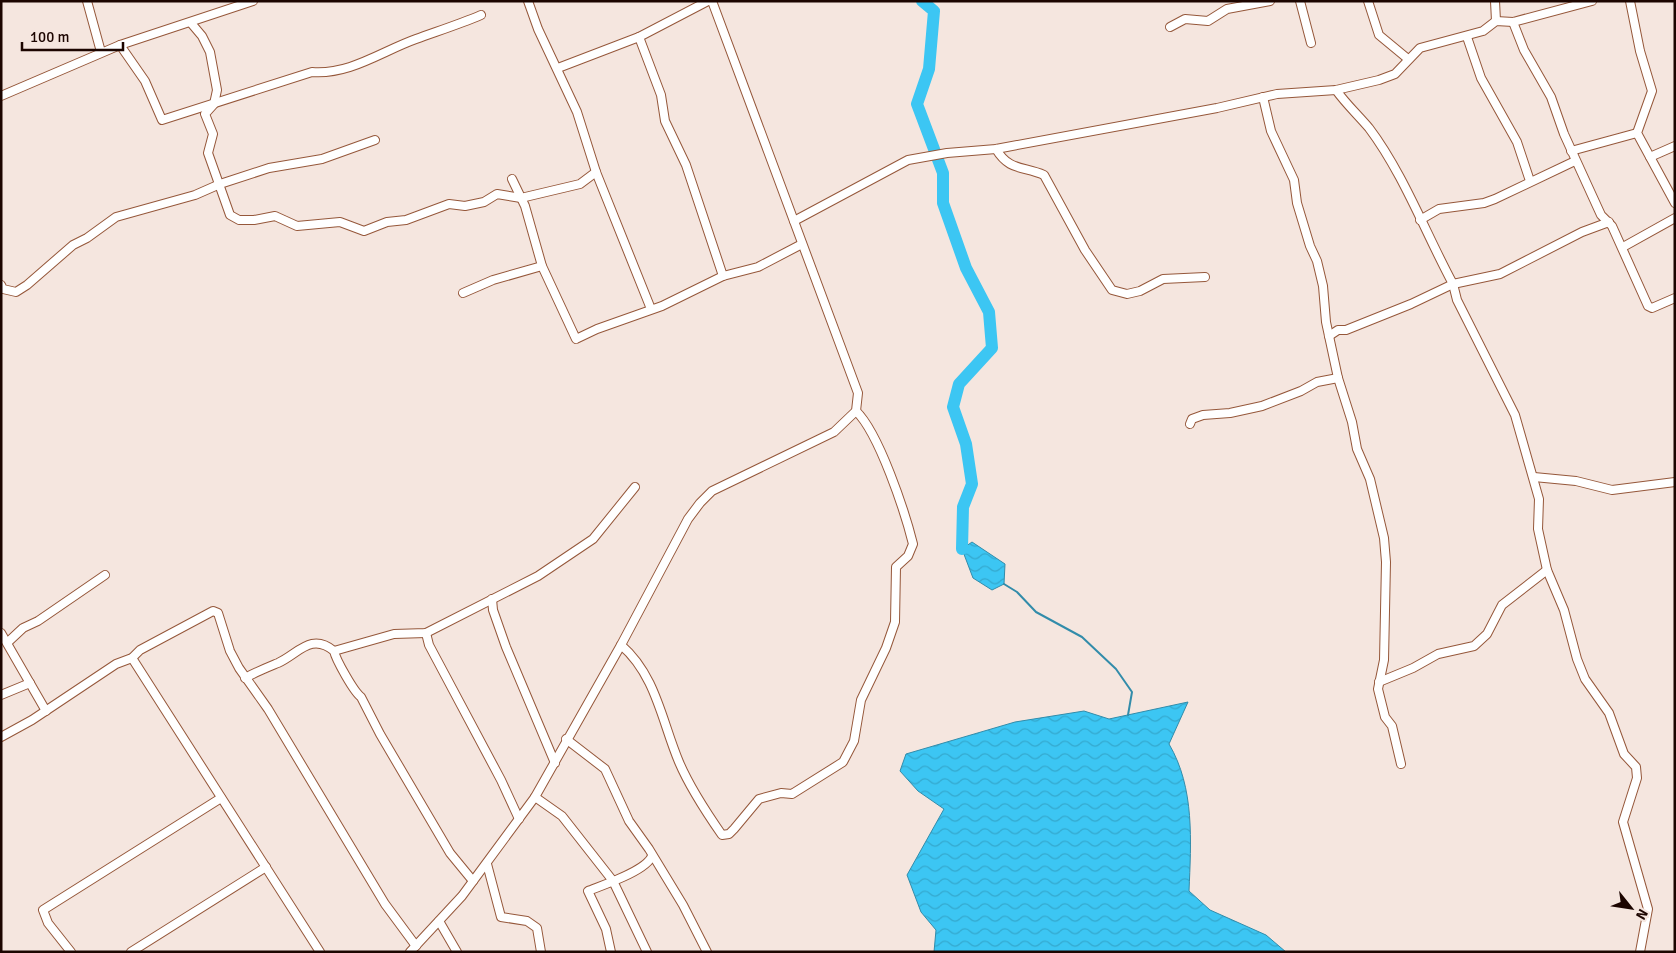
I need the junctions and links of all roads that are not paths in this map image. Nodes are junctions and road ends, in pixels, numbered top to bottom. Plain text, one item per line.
1 (87, 1) edge
2 (253, 1) edge
3 (528, 1) edge
4 (710, 1) edge
5 (1270, 1) edge
6 (1300, 1) edge
7 (1368, 1) edge
8 (1495, 1) edge
9 (1592, 1) edge
10 (1630, 1) edge
11 (481, 15) dead end
12 (1496, 20) junction
13 (1513, 22) junction
14 (191, 23) junction
15 (1170, 27) dead end
16 (1467, 37) junction
17 (639, 38) junction
18 (1311, 43) dead end
19 (120, 45) junction
20 (101, 52) junction
21 (1408, 59) junction
22 (558, 68) junction
23 (1336, 90) junction
24 (1, 96) edge
25 (1263, 97) junction
26 (214, 104) junction
27 (1637, 133) junction
28 (375, 140) dead end
29 (1675, 146) edge
30 (996, 149) junction
31 (1572, 151) junction
32 (1650, 157) junction
33 (1575, 161) junction
34 (596, 172) junction
35 (512, 179) dead end
36 (1530, 181) junction
37 (220, 184) junction
38 (521, 198) junction
39 (1675, 203) edge
40 (1675, 218) edge
41 (1420, 220) junction
42 (794, 221) junction
43 (1609, 222) junction
44 (802, 244) junction
45 (1622, 247) junction
46 (542, 266) junction
47 (723, 276) junction
48 (1205, 277) dead end
49 (1454, 284) junction
50 (1, 285) edge
51 (463, 293) dead end
52 (1675, 298) edge
53 (651, 309) junction
54 (1329, 336) junction
55 (1338, 378) junction
56 (856, 411) junction
57 (1190, 424) dead end
58 (1534, 477) junction
59 (1675, 482) edge
60 (635, 487) dead end
61 (1547, 570) junction
62 (105, 575) dead end
63 (492, 599) junction
64 (1, 633) edge
65 (426, 633) junction
66 (8, 642) junction
67 (621, 645) junction
68 (334, 651) junction
69 (132, 658) junction
70 (245, 678) junction
71 (1380, 682) junction
72 (30, 683) junction
73 (1, 695) edge
74 (46, 711) junction
75 (1, 736) edge
76 (566, 739) junction
77 (555, 763) junction
78 (1401, 764) dead end
79 (535, 797) junction
80 (221, 798) junction
81 (519, 819) junction
82 (652, 856) junction
83 (487, 864) junction
84 (266, 867) junction
85 (613, 880) junction
86 (474, 881) junction
87 (439, 921) junction
88 (413, 949) edge
89 (71, 952) edge
90 (130, 952) edge
91 (320, 952) edge
92 (457, 952) edge
93 (542, 952) edge
94 (611, 952) edge
95 (647, 952) edge
96 (707, 952) edge
97 (1640, 952) edge

1 - 20 street
2 - 14 street
3 - 22 street
4 - 17 street
4 - 42 street
5 - 15 street
6 - 18 street
7 - 21 street
8 - 12 street
9 - 13 street
10 - 27 street
11 - 26 street
12 - 13 street
12 - 16 street
13 - 31 street
14 - 19 street
14 - 26 street
16 - 21 street
16 - 36 street
17 - 22 street
17 - 47 street
19 - 20 street
19 - 26 street
20 - 24 street
21 - 23 street
22 - 34 street
23 - 25 street
23 - 41 street
25 - 30 street
25 - 54 street
26 - 37 street
27 - 31 street
27 - 32 street
28 - 37 street
29 - 32 street
30 - 42 street
30 - 48 street
31 - 33 street
32 - 39 street
33 - 36 street
33 - 43 street
34 - 38 street
34 - 53 street
35 - 38 street
36 - 41 street
37 - 38 street
37 - 50 street
38 - 46 street
40 - 45 street
41 - 49 street
42 - 44 street
43 - 45 street
43 - 49 street
44 - 47 street
44 - 56 street
45 - 52 street
46 - 51 street
46 - 53 street
47 - 53 street
49 - 54 street
49 - 58 street
54 - 55 street
55 - 57 street
55 - 71 street
56 - 67 street
56 - 67 street
58 - 59 street
58 - 61 street
60 - 63 street
61 - 71 street
61 - 97 street
62 - 66 street
63 - 65 street
63 - 77 street
64 - 66 street
65 - 68 street
65 - 81 street
66 - 72 street
67 - 76 street
68 - 70 street
68 - 86 street
69 - 70 street
69 - 74 street
69 - 80 street
70 - 88 street
71 - 78 street
72 - 73 street
72 - 74 street
74 - 75 street
76 - 77 street
76 - 82 street
77 - 79 street
79 - 81 street
79 - 85 street
80 - 84 street
80 - 89 street
81 - 83 street
82 - 85 street
82 - 96 street
83 - 86 street
83 - 93 street
84 - 90 street
84 - 91 street
85 - 94 street
85 - 95 street
86 - 87 street
87 - 88 street
87 - 92 street

